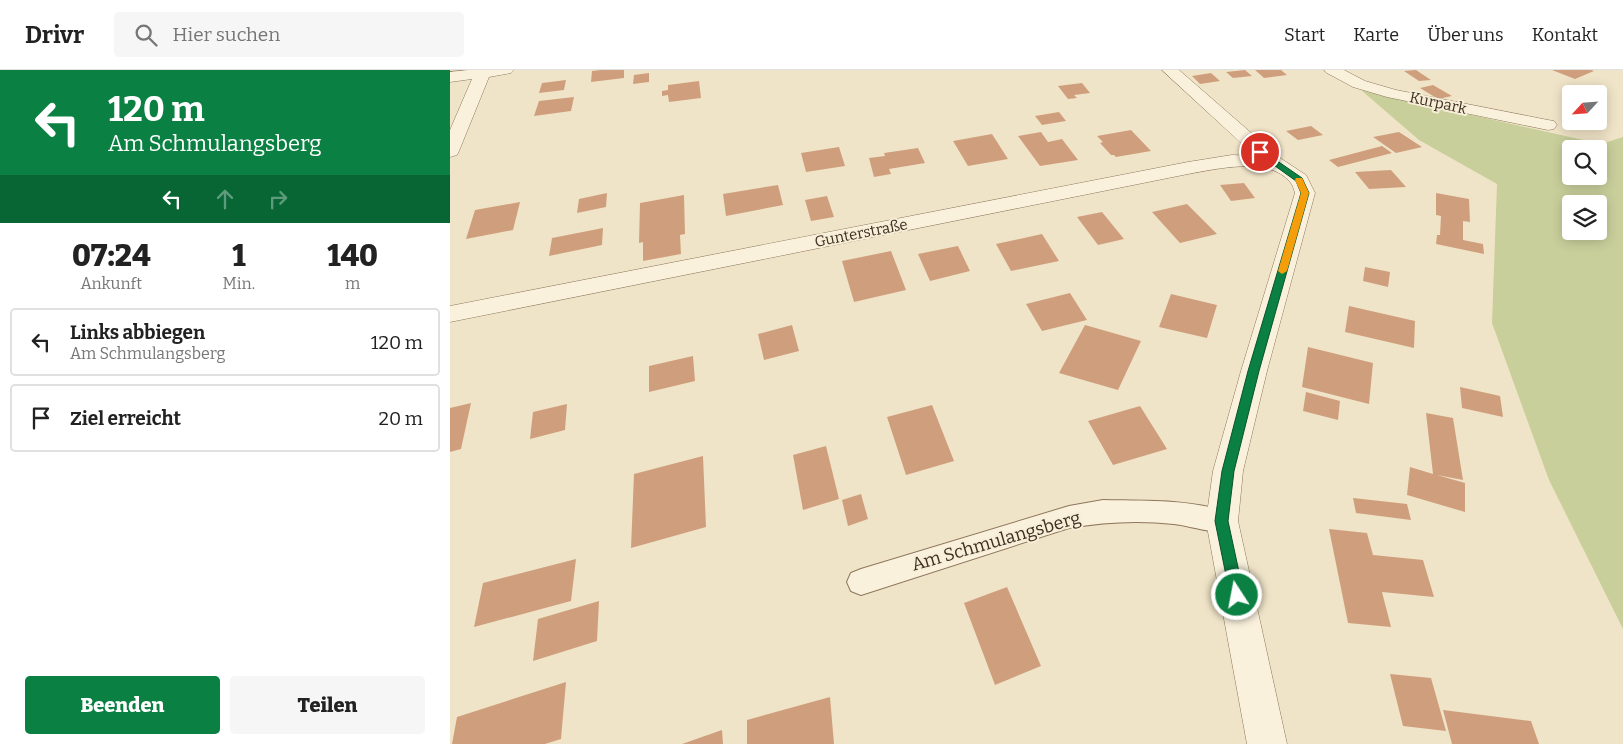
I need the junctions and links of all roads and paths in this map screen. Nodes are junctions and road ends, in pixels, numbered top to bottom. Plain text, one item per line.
1 (506, 70) edge
2 (1170, 70) edge
3 (1332, 70) edge
4 (483, 71) edge
5 (450, 77) edge
6 (1548, 125) dead end
7 (450, 151) edge
8 (1273, 162) junction
9 (450, 314) edge
10 (1222, 521) junction
11 (861, 582) dead end
12 (1267, 744) edge

1 - 4 street
2 - 8 street
3 - 6 street, Kurpark
4 - 5 street
4 - 7 street
8 - 9 street, Gunterstraße
8 - 10 street
10 - 11 lane, Am Schmulangsberg
10 - 12 street

